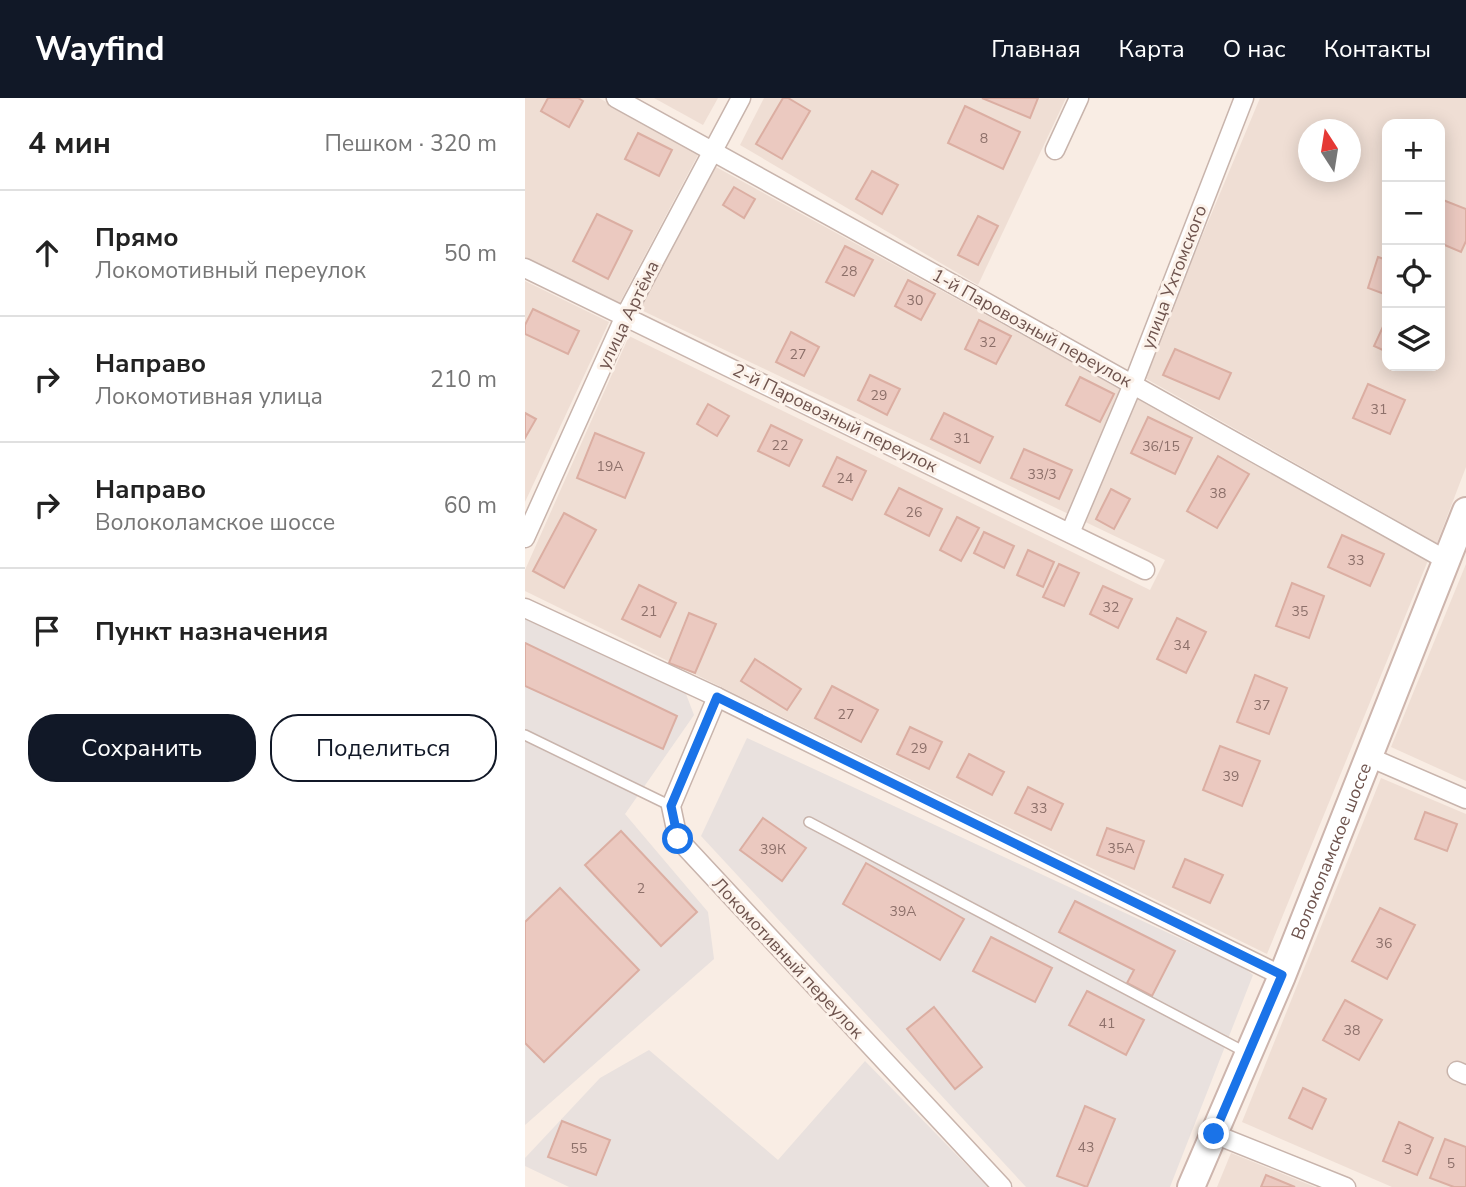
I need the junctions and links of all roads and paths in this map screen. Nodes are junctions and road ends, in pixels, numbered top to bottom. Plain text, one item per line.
1 (616, 98) edge
2 (741, 98) edge
3 (1079, 98) edge
4 (1244, 98) edge
5 (1055, 150) dead end
6 (712, 151) junction
7 (525, 268) edge
8 (625, 316) junction
9 (1133, 384) junction
10 (1466, 511) edge
11 (1070, 533) junction
12 (525, 538) edge
13 (1446, 561) junction
14 (1145, 570) dead end
15 (525, 608) edge
16 (717, 697) junction
17 (525, 735) edge
18 (1369, 757) junction
19 (1466, 799) edge
20 (671, 806) junction
21 (809, 822) dead end
22 (1282, 975) junction
23 (1248, 1054) junction
24 (1214, 1134) junction
25 (1002, 1187) edge
26 (1191, 1187) edge
27 (1346, 1187) edge

1 - 6 street, 1-й Паровозный переулок
2 - 6 street, улица Артёма
3 - 5 street
4 - 9 street, улица Ухтомского
6 - 8 street, улица Артёма
6 - 9 street, 1-й Паровозный переулок
7 - 8 street, 2-й Паровозный переулок
8 - 11 street, 2-й Паровозный переулок
8 - 12 street, улица Артёма
9 - 11 street, улица Ухтомского
9 - 13 street, 1-й Паровозный переулок
10 - 13 main road, Волоколамское шоссе
11 - 14 street, 2-й Паровозный переулок
13 - 18 main road, Волоколамское шоссе
15 - 16 street
16 - 20 street
16 - 22 street
17 - 20 lane
18 - 19 street
18 - 22 main road, Волоколамское шоссе
20 - 25 street, Локомотивный переулок
21 - 23 lane
22 - 23 main road, Волоколамское шоссе
23 - 24 main road, Волоколамское шоссе
24 - 26 main road, Волоколамское шоссе
24 - 27 street

